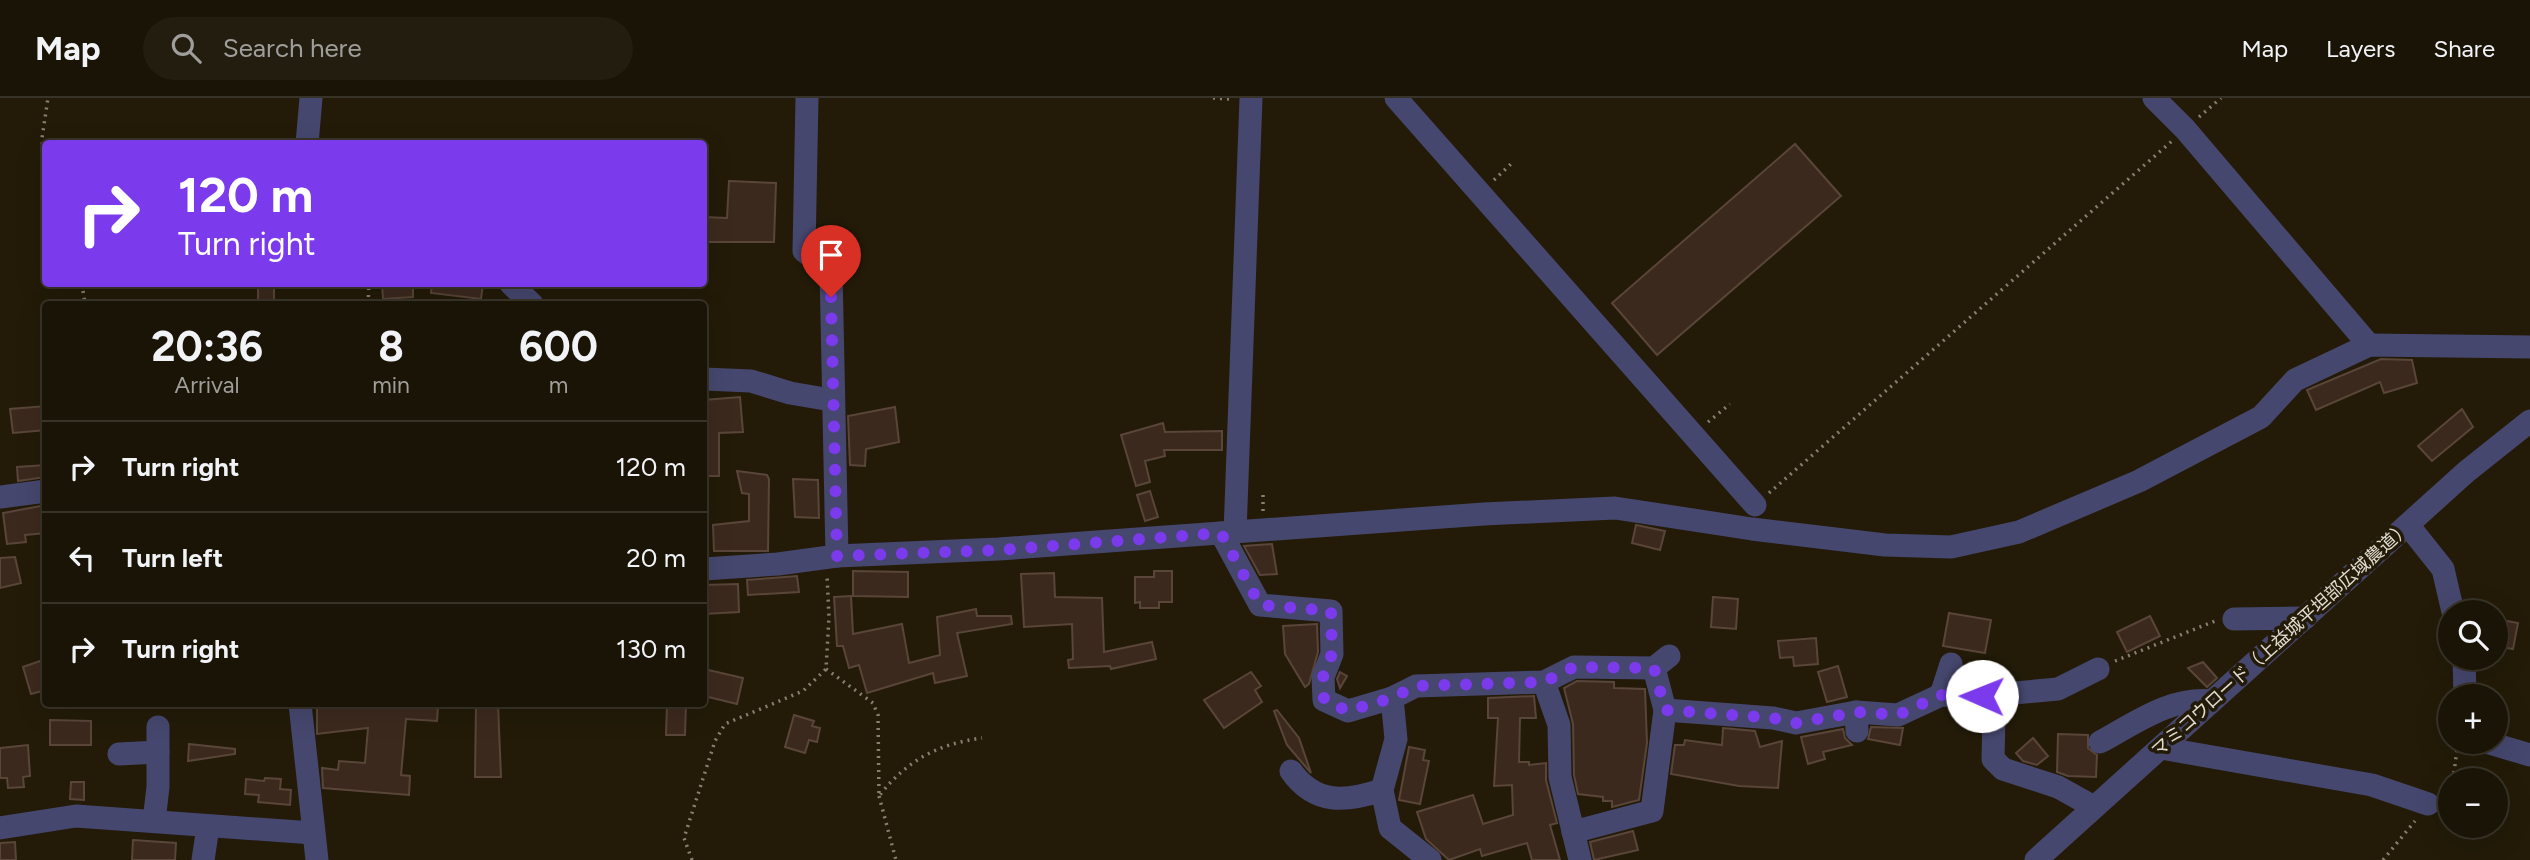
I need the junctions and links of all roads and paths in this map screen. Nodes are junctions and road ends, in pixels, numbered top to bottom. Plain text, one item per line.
1 (48, 98) edge
2 (311, 98) edge
3 (807, 98) edge
4 (1251, 98) edge
5 (1396, 98) edge
6 (2154, 98) edge
7 (2221, 98) edge
8 (2185, 129) junction
9 (42, 140) edge
10 (307, 140) edge
11 (1513, 162) dead end
12 (1480, 193) junction
13 (513, 287) edge
14 (529, 301) edge
15 (2369, 345) junction
16 (2530, 347) edge
17 (707, 379) edge
18 (831, 400) junction
19 (1730, 404) dead end
20 (2530, 421) edge
21 (1693, 434) junction
22 (42, 492) edge
23 (0, 497) edge
24 (1755, 505) joint
25 (2408, 525) junction
26 (1228, 533) junction
27 (832, 557) junction
28 (707, 569) edge
29 (2450, 600) edge
30 (2305, 618) junction
31 (2234, 619) joint
32 (1951, 664) dead end
33 (826, 669) junction
34 (2098, 669) joint
35 (1544, 682) junction
36 (1941, 695) junction
37 (1392, 698) junction
38 (2212, 701) junction
39 (300, 707) edge
40 (1665, 710) junction
41 (1994, 715) dead end
42 (158, 727) dead end
43 (982, 738) dead end
44 (2100, 742) dead end
45 (2161, 748) junction
46 (2508, 748) edge
47 (158, 752) junction
48 (119, 754) dead end
49 (2530, 755) edge
50 (1292, 771) dead end
51 (1382, 790) junction
52 (878, 796) junction
53 (2428, 804) dead end
54 (2094, 807) junction
55 (154, 821) junction
56 (208, 827) junction
57 (0, 828) edge
58 (313, 832) junction
59 (1573, 832) junction
60 (203, 860) edge
61 (317, 860) edge
62 (692, 860) edge
63 (896, 860) edge
64 (1430, 860) edge
65 (1580, 860) edge
66 (2036, 860) edge

1 - 9 path
2 - 10 street
3 - 18 street
4 - 26 street
5 - 12 street
6 - 8 street
7 - 8 path
8 - 15 street
8 - 24 path
11 - 12 path
12 - 21 street
13 - 14 street
15 - 16 street
15 - 26 street
17 - 18 street
18 - 27 street
19 - 21 path
20 - 25 street, マミコウロード（上益城平坦部広域農道）
21 - 24 street
22 - 23 street
25 - 29 street
25 - 30 street, マミコウロード（上益城平坦部広域農道）
26 - 27 street
26 - 37 street
27 - 28 street
27 - 33 path
30 - 31 street
30 - 38 street, マミコウロード（上益城平坦部広域農道）
31 - 34 path
32 - 36 street
33 - 52 path
33 - 62 path
34 - 36 street
35 - 37 street
35 - 40 street
35 - 59 street
36 - 40 street
37 - 51 street
38 - 44 street
38 - 45 street, マミコウロード（上益城平坦部広域農道）
39 - 58 street
40 - 59 street
41 - 54 street
42 - 47 street
43 - 52 path
45 - 53 street
45 - 54 street, マミコウロード（上益城平坦部広域農道）
46 - 49 street
47 - 48 street
47 - 55 street
50 - 51 street
51 - 64 street
52 - 63 path
54 - 66 street, マミコウロード（上益城平坦部広域農道）
55 - 56 street
55 - 57 street
56 - 58 street
56 - 60 street
58 - 61 street
59 - 65 street

